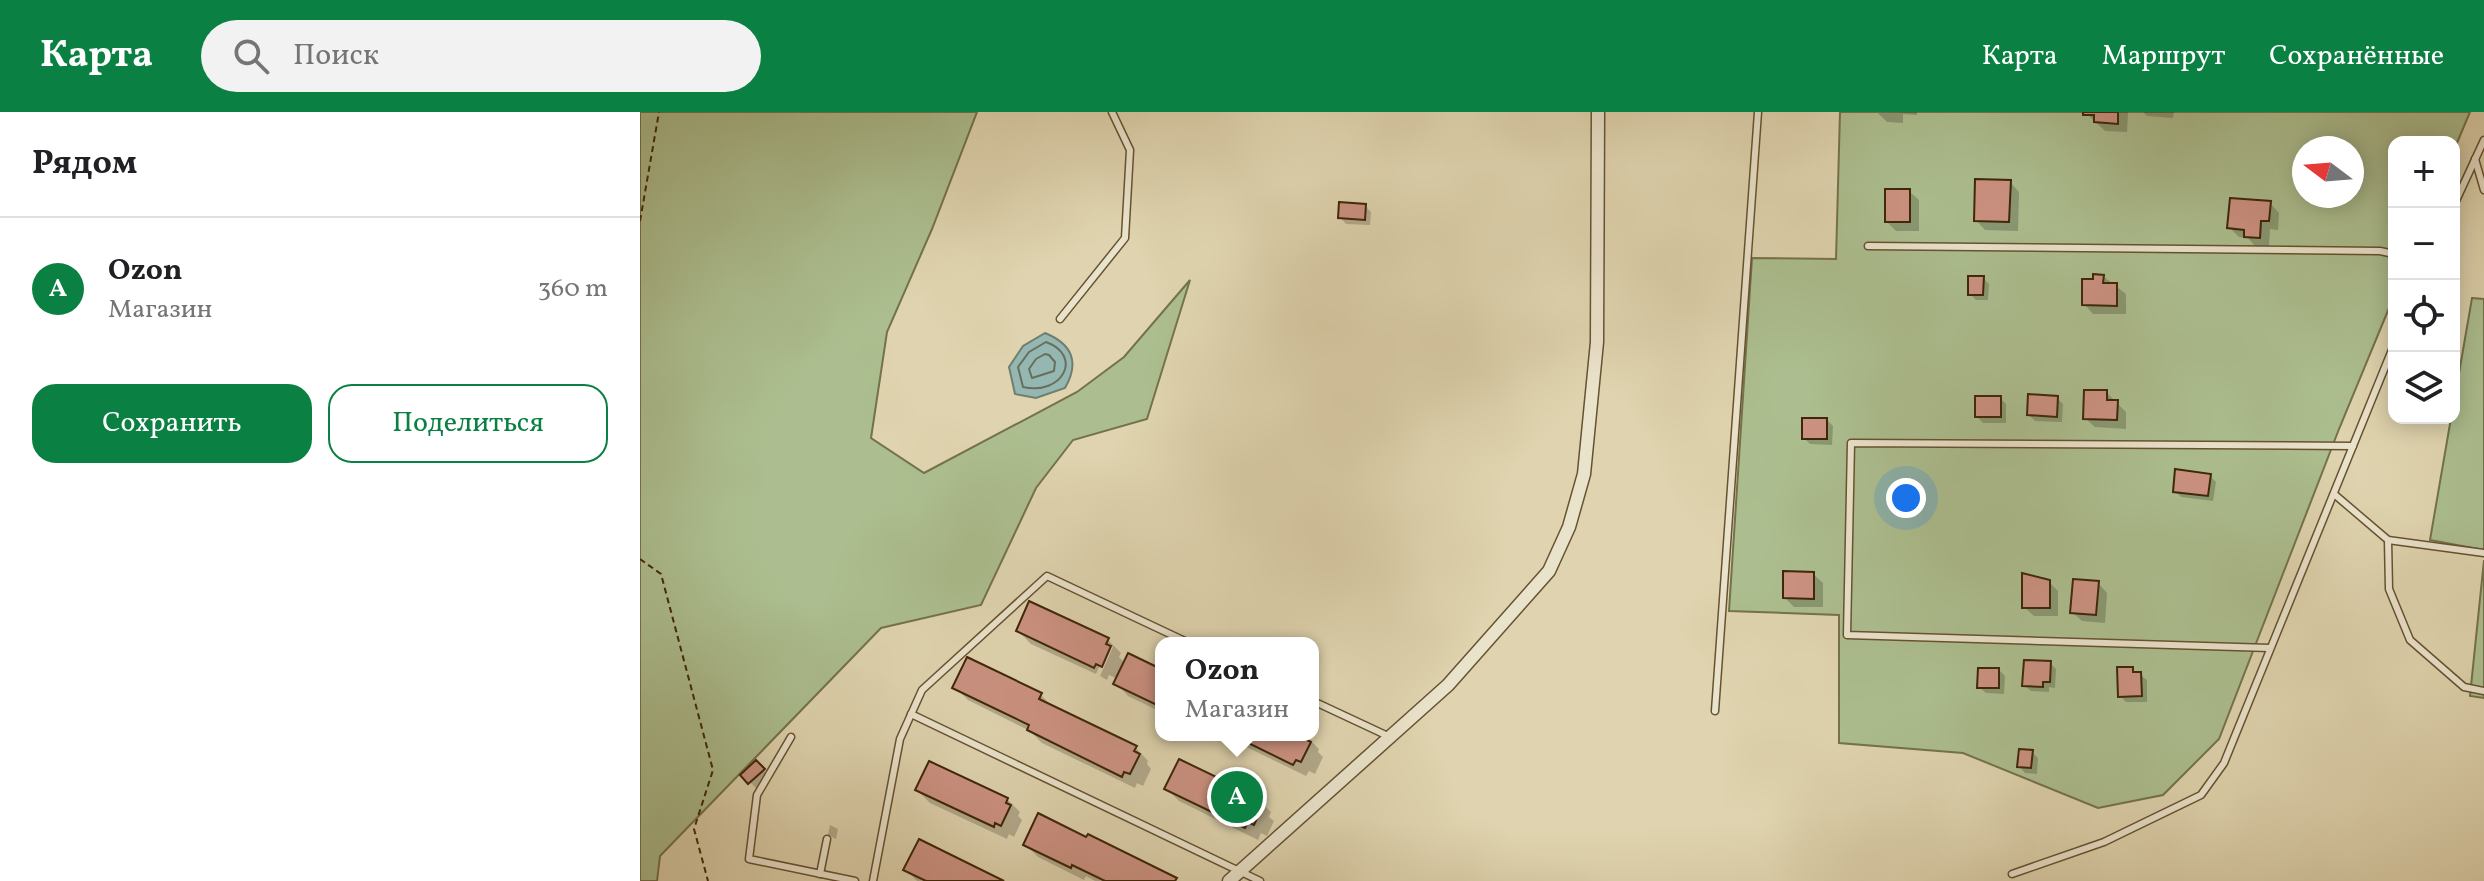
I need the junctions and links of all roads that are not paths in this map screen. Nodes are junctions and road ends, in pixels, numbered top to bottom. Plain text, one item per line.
1 (1112, 112) edge
2 (1598, 112) edge
3 (1758, 112) edge
4 (2484, 140) edge
5 (2475, 159) junction
6 (2484, 190) edge
7 (2460, 192) edge
8 (1868, 246) dead end
9 (2388, 253) edge
10 (1060, 319) dead end
11 (2391, 352) edge
12 (2353, 446) junction
13 (2334, 494) junction
14 (2388, 540) junction
15 (2484, 553) edge
16 (1176, 637) edge
17 (2270, 648) junction
18 (2484, 691) edge
19 (1319, 704) edge
20 (1715, 711) dead end
21 (911, 714) junction
22 (791, 737) dead end
23 (1390, 737) junction
24 (827, 839) dead end
25 (1239, 872) junction
26 (820, 874) junction
27 (2012, 874) dead end
28 (855, 881) edge
29 (873, 881) edge
30 (1229, 881) edge
31 (1260, 881) edge

1 - 10 lane
2 - 23 street
3 - 20 lane
4 - 5 lane
5 - 6 lane
5 - 7 lane
8 - 9 lane
11 - 12 lane
12 - 13 lane
12 - 17 lane
13 - 14 lane
13 - 17 lane
14 - 15 lane
14 - 18 lane
16 - 21 lane
17 - 27 lane
19 - 23 lane
21 - 25 lane
21 - 29 lane
22 - 26 lane
23 - 25 street
24 - 26 lane
25 - 30 street
25 - 31 lane
26 - 28 lane

